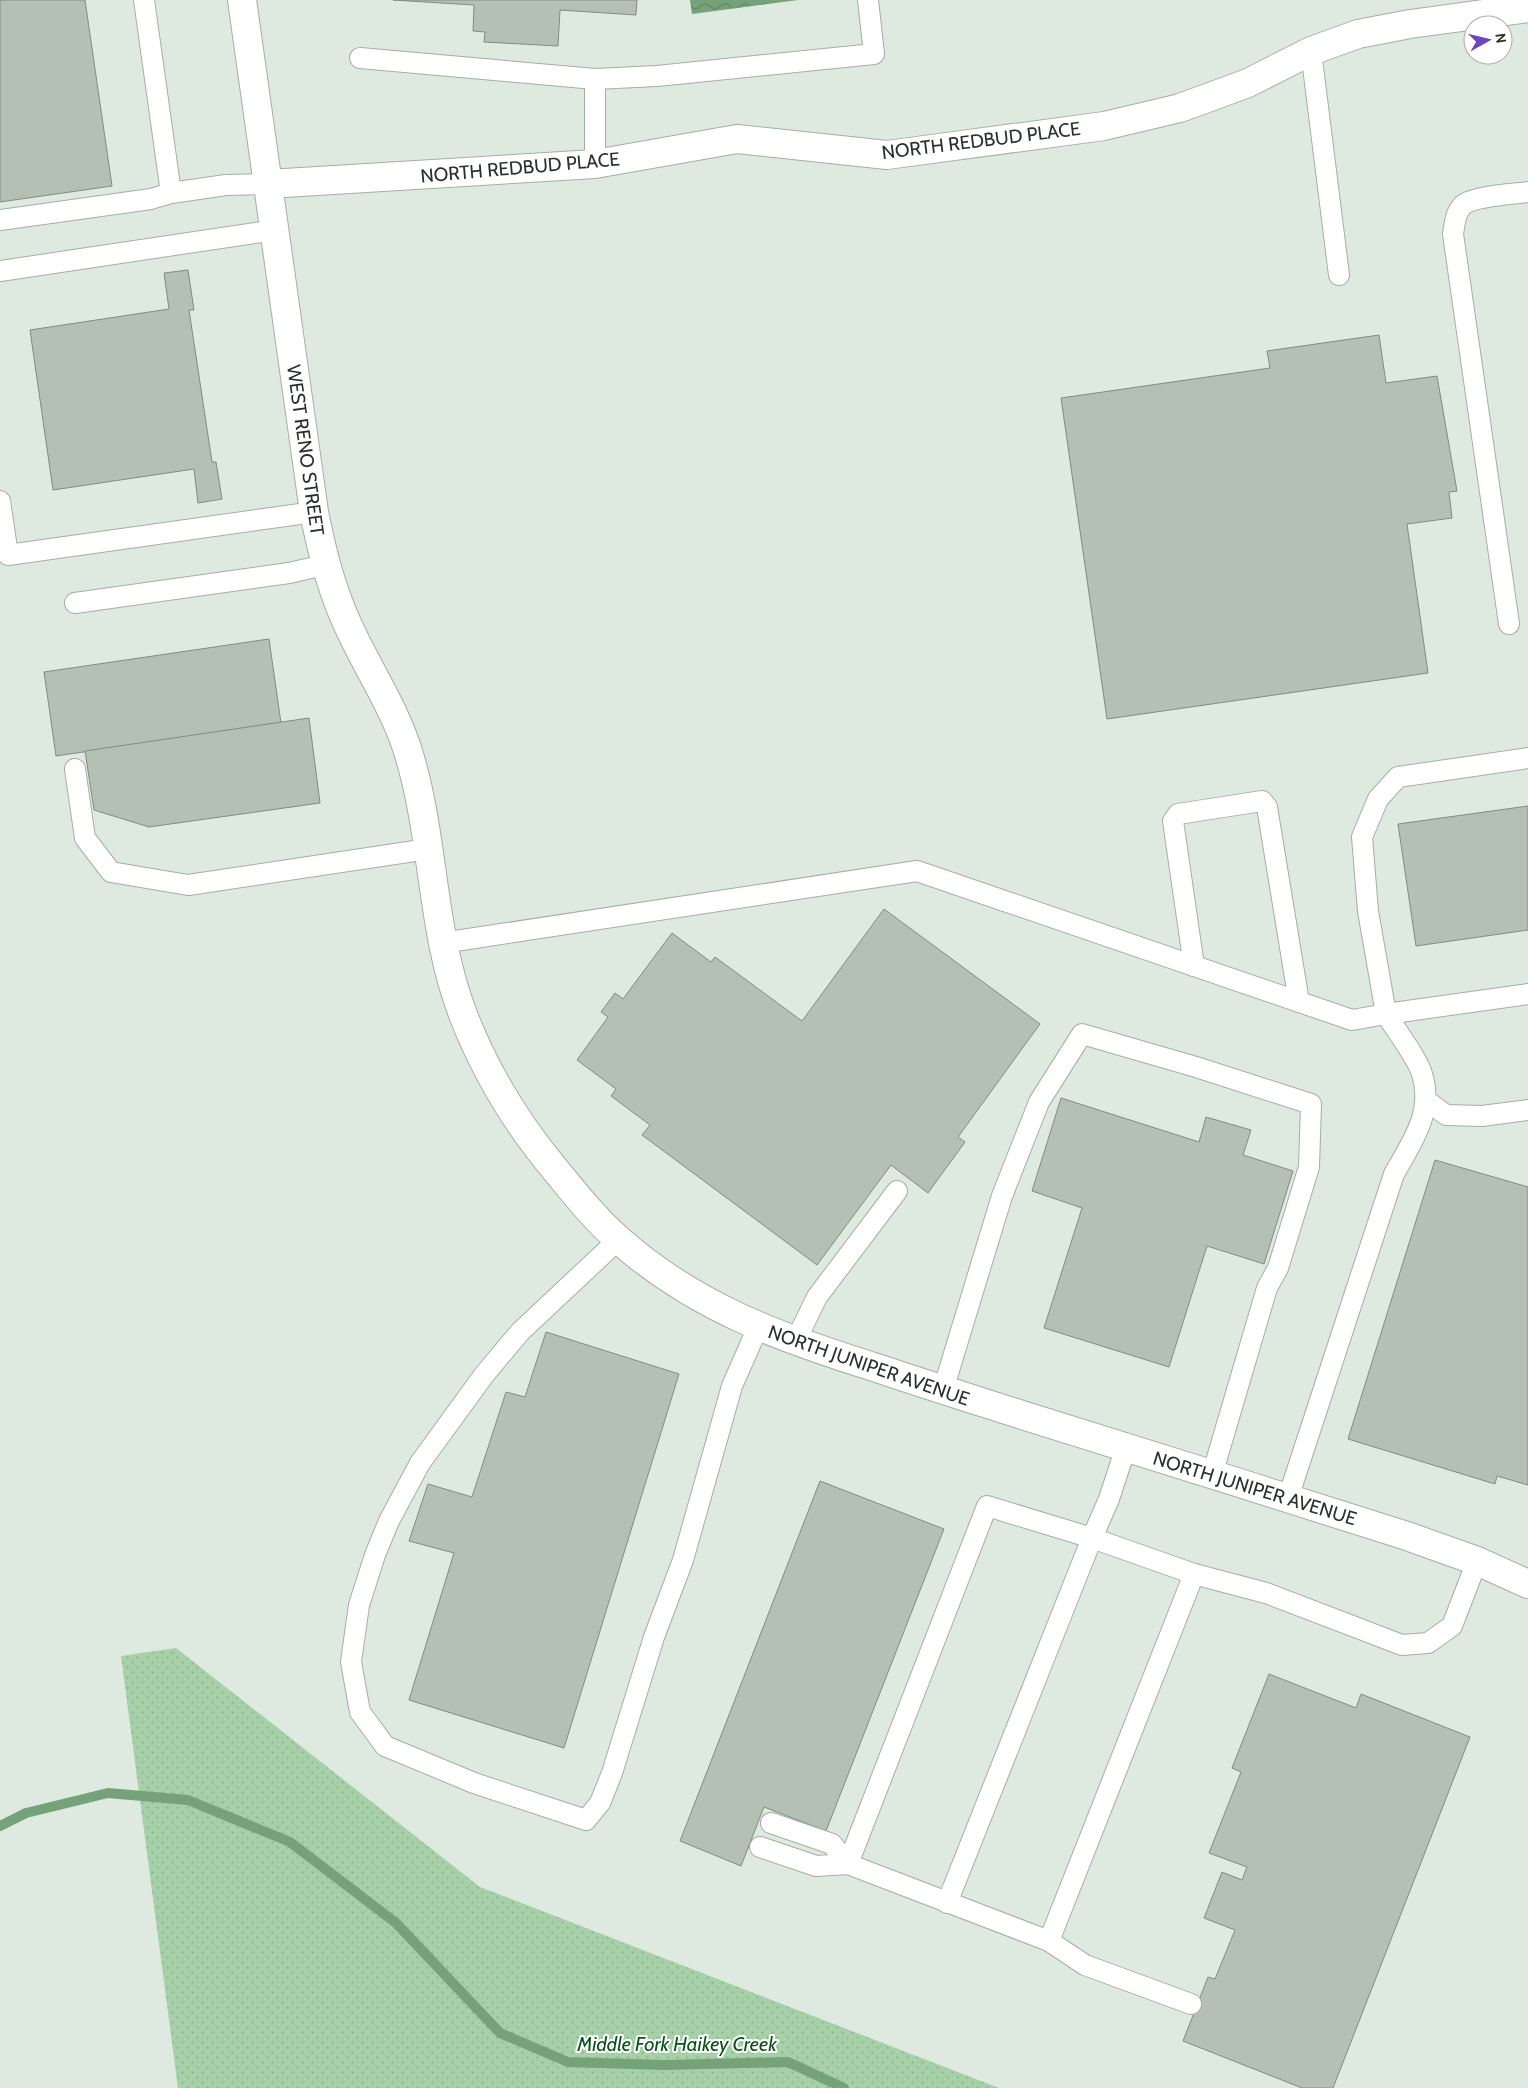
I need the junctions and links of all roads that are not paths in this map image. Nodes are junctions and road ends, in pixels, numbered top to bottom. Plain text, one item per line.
1 (144, 0) edge
2 (242, 0) edge
3 (868, 0) edge
4 (1528, 8) edge
5 (1311, 51) junction
6 (360, 58) dead end
7 (595, 79) junction
8 (595, 164) junction
9 (268, 184) junction
10 (1528, 192) edge
11 (171, 193) junction
12 (0, 220) edge
13 (275, 230) junction
14 (0, 271) edge
15 (1339, 275) dead end
16 (0, 501) edge
17 (314, 512) junction
18 (324, 565) junction
19 (75, 603) dead end
20 (1509, 624) dead end
21 (1528, 758) edge
22 (76, 769) dead end
23 (428, 849) junction
24 (433, 882) joint
25 (442, 942) junction
26 (1194, 966) junction
27 (1528, 994) edge
28 (1299, 1002) junction
29 (1386, 1014) junction
30 (1427, 1101) junction
31 (1528, 1110) edge
32 (897, 1191) dead end
33 (618, 1240) junction
34 (758, 1327) junction
35 (795, 1342) junction
36 (943, 1390) junction
37 (1126, 1447) junction
38 (1212, 1474) junction
39 (1288, 1498) junction
40 (1092, 1538) junction
41 (1477, 1561) junction
42 (1194, 1574) junction
43 (1528, 1584) edge
44 (771, 1823) dead end
45 (760, 1847) dead end
46 (848, 1864) junction
47 (947, 1903) junction
48 (1049, 1941) junction
49 (1191, 2004) dead end

1 - 11 lane
2 - 9 street, WEST RENO STREET
3 - 7 lane
4 - 5 street, NORTH REDBUD PLACE
5 - 8 street, NORTH REDBUD PLACE
5 - 15 lane
6 - 7 lane
7 - 8 lane
8 - 9 street, NORTH REDBUD PLACE
9 - 11 lane
9 - 13 street, WEST RENO STREET
10 - 20 lane
11 - 12 lane
13 - 14 lane
13 - 17 street, WEST RENO STREET
16 - 17 lane
17 - 18 street, WEST RENO STREET
18 - 19 lane
18 - 23 street, WEST RENO STREET
21 - 29 lane
22 - 23 lane
23 - 24 street, WEST RENO STREET
24 - 25 street, NORTH JUNIPER AVENUE
25 - 26 lane
25 - 33 street, NORTH JUNIPER AVENUE
26 - 28 lane
26 - 28 lane
27 - 29 lane
28 - 29 lane
29 - 30 lane
30 - 31 lane
30 - 39 lane
32 - 35 lane
33 - 34 street, NORTH JUNIPER AVENUE
33 - 34 lane
34 - 35 street, NORTH JUNIPER AVENUE
35 - 36 street, NORTH JUNIPER AVENUE
36 - 37 street, NORTH JUNIPER AVENUE
36 - 38 lane
37 - 38 street, NORTH JUNIPER AVENUE
37 - 40 lane
38 - 39 street, NORTH JUNIPER AVENUE
39 - 41 street, NORTH JUNIPER AVENUE
40 - 42 lane
40 - 46 lane
40 - 47 lane
41 - 42 lane
41 - 43 street, NORTH JUNIPER AVENUE
42 - 48 lane
44 - 46 lane
45 - 46 lane
46 - 47 lane
47 - 48 lane
48 - 49 lane

